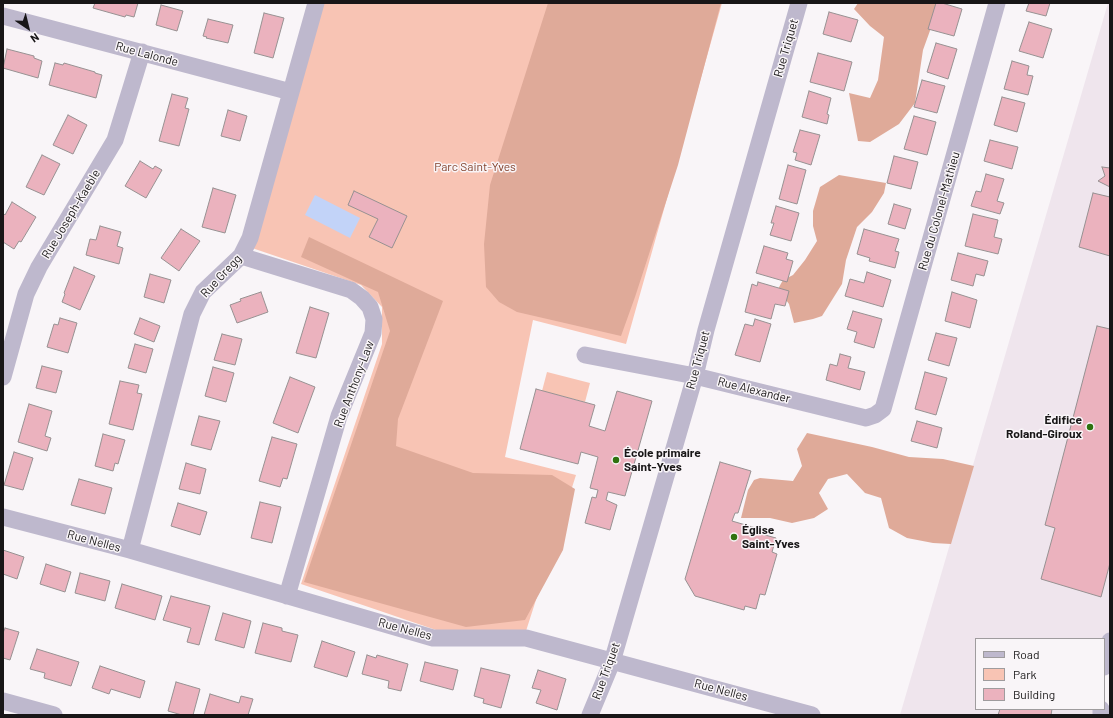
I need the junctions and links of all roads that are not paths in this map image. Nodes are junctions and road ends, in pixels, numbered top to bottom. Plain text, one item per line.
1 (316, 3) edge
2 (799, 3) edge
3 (997, 3) edge
4 (3, 16) edge
5 (142, 52) junction
6 (291, 92) junction
7 (241, 256) junction
8 (585, 355) dead end
9 (695, 376) junction
10 (3, 377) edge
11 (875, 415) joint
12 (3, 517) edge
13 (130, 550) junction
14 (287, 596) junction
15 (1110, 641) edge
16 (612, 662) junction
17 (1105, 663) edge
18 (3, 701) edge
19 (54, 715) edge
20 (590, 715) edge
21 (812, 715) edge

1 - 6 street, Rue Gregg
2 - 9 street, Rue Triquet
3 - 11 street, Rue du Colonel-Mathieu
4 - 5 street, Rue Lalonde
5 - 6 street, Rue Lalonde
5 - 10 street, Rue Joseph-Kaeble
6 - 7 street, Rue Gregg
7 - 13 street, Rue Gregg
7 - 14 street, Rue Anthony-Law
8 - 9 street, Rue Alexander
9 - 11 street, Rue Alexander
9 - 16 street, Rue Triquet
12 - 13 street, Rue Nelles
13 - 14 street, Rue Nelles
14 - 16 street, Rue Nelles
15 - 17 street
16 - 20 street, Rue Triquet
16 - 21 street, Rue Nelles
18 - 19 street

